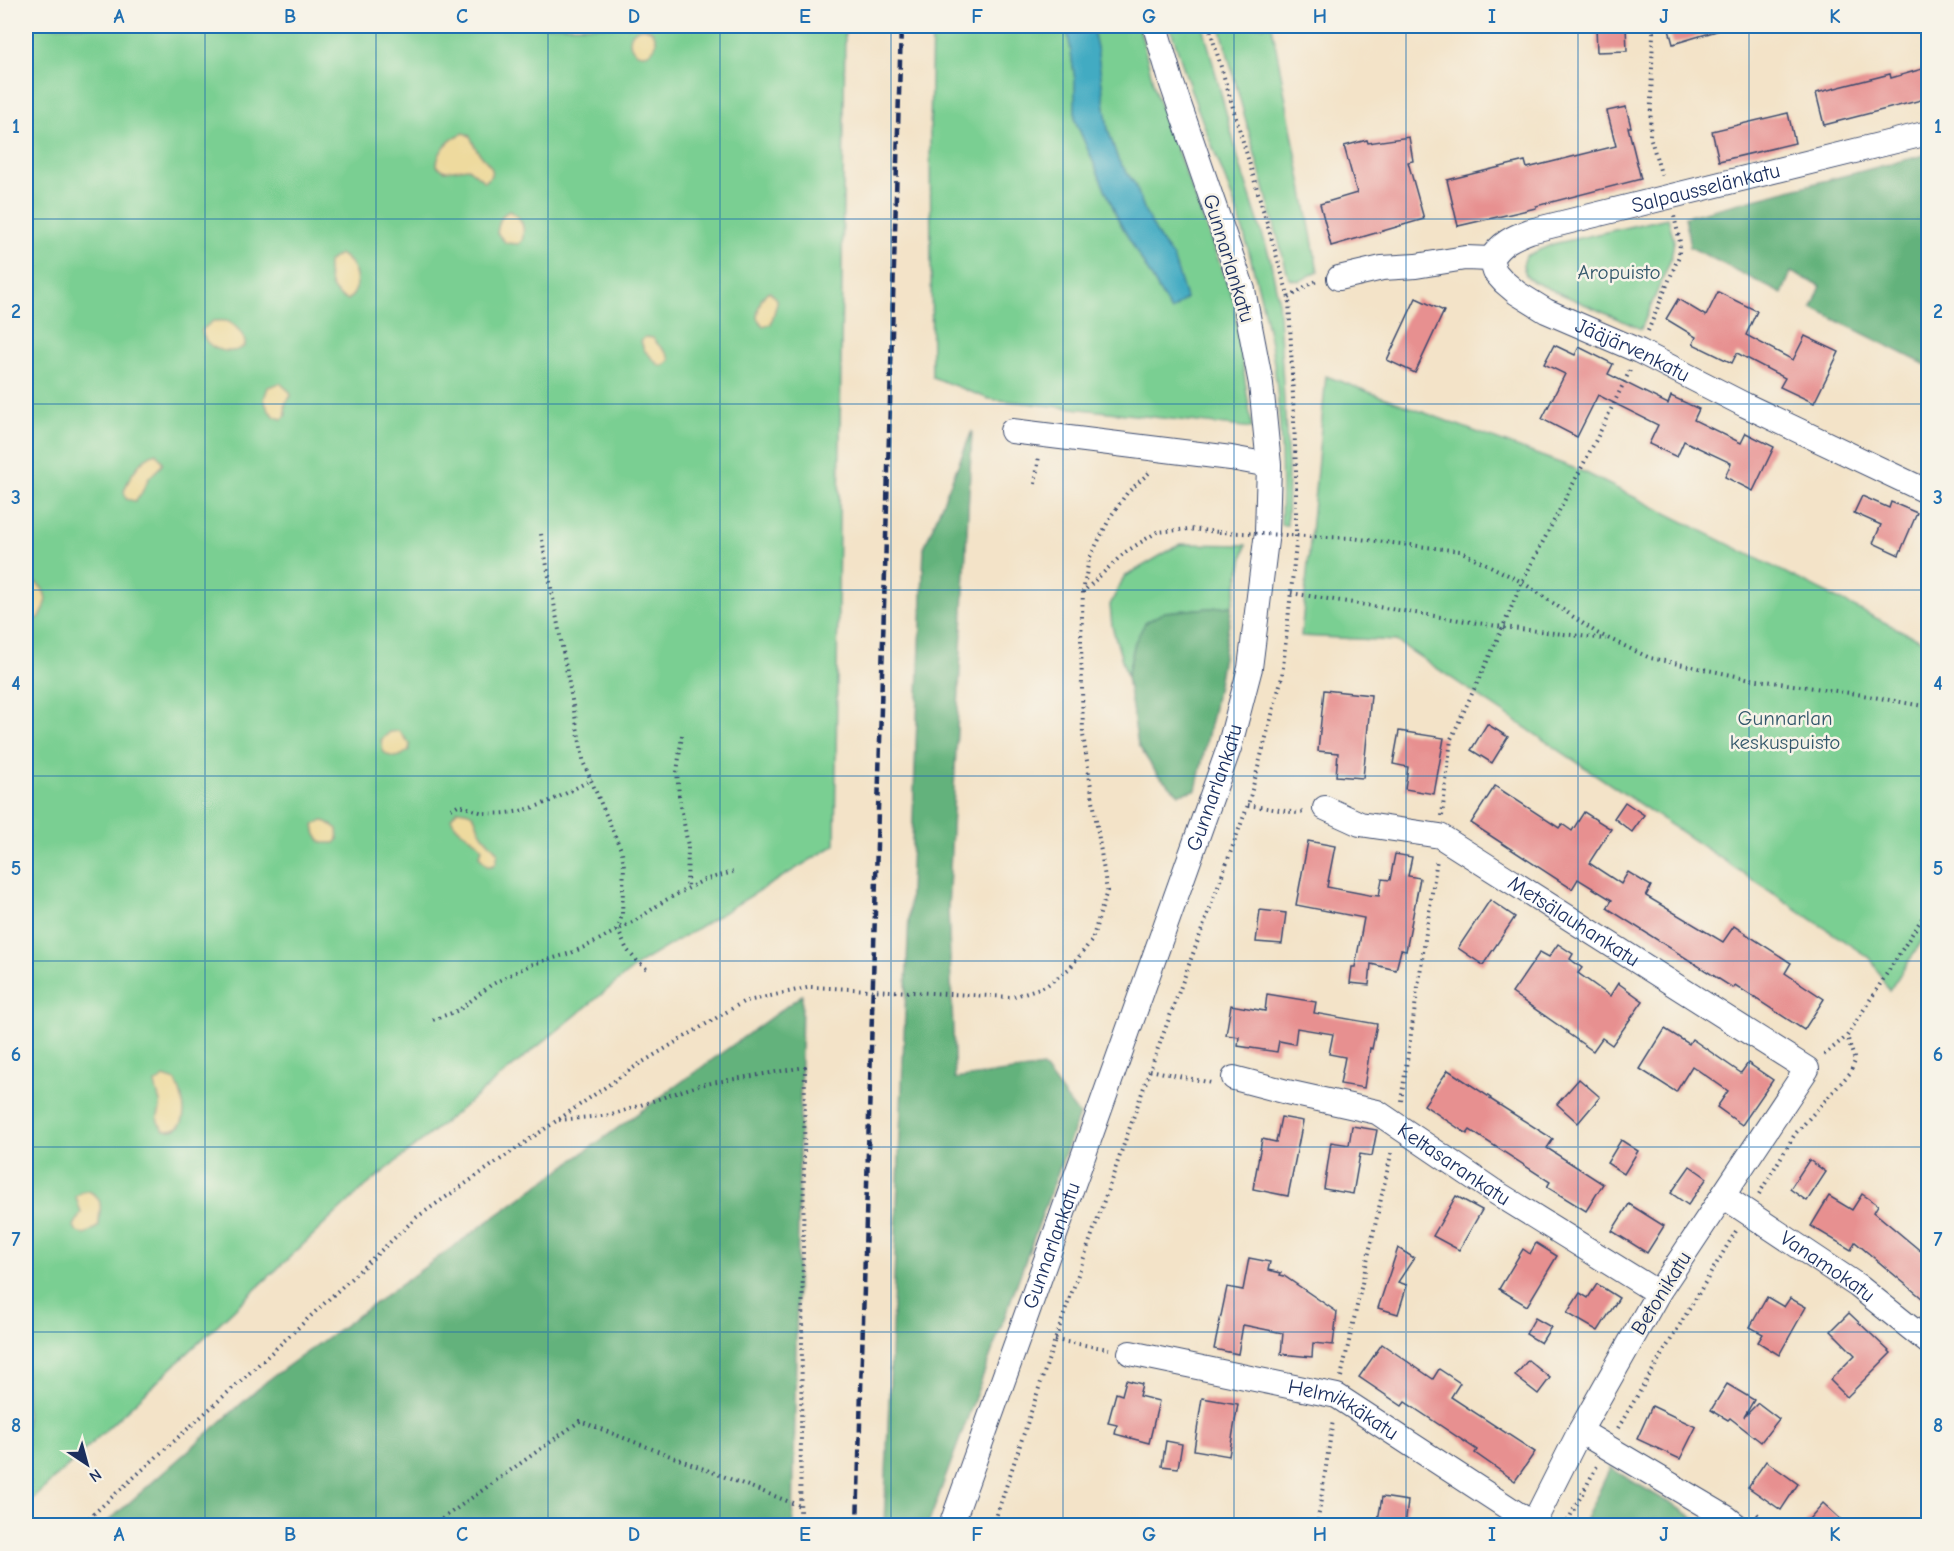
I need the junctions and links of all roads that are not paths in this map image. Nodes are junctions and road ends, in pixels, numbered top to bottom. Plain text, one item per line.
1 (1155, 26) edge
2 (1929, 133) edge
3 (1491, 259) junction
4 (1340, 278) road end
5 (1011, 431) dead end
6 (1269, 465) junction
7 (1929, 492) edge
8 (1325, 808) road end
9 (1807, 1069) joint
10 (1233, 1078) road end
11 (1723, 1196) junction
12 (1658, 1293) junction
13 (1929, 1342) edge
14 (1130, 1353) road end
15 (1580, 1431) junction
16 (1532, 1525) edge
17 (951, 1526) edge
18 (1737, 1526) edge

1 - 6 street, Gunnarlankatu
2 - 3 street, Salpausselänkatu
3 - 4 street
3 - 7 street, Jääjärvenkatu
5 - 6 street
6 - 17 street, Gunnarlankatu
8 - 9 street, Metsälauhankatu
9 - 11 street, Betonikatu
10 - 12 street, Keltasarankatu
11 - 12 street, Betonikatu
11 - 13 street, Vanamokatu
12 - 15 street, Betonikatu
14 - 16 street, Helmikkäkatu
15 - 16 street, Betonikatu
15 - 18 street

